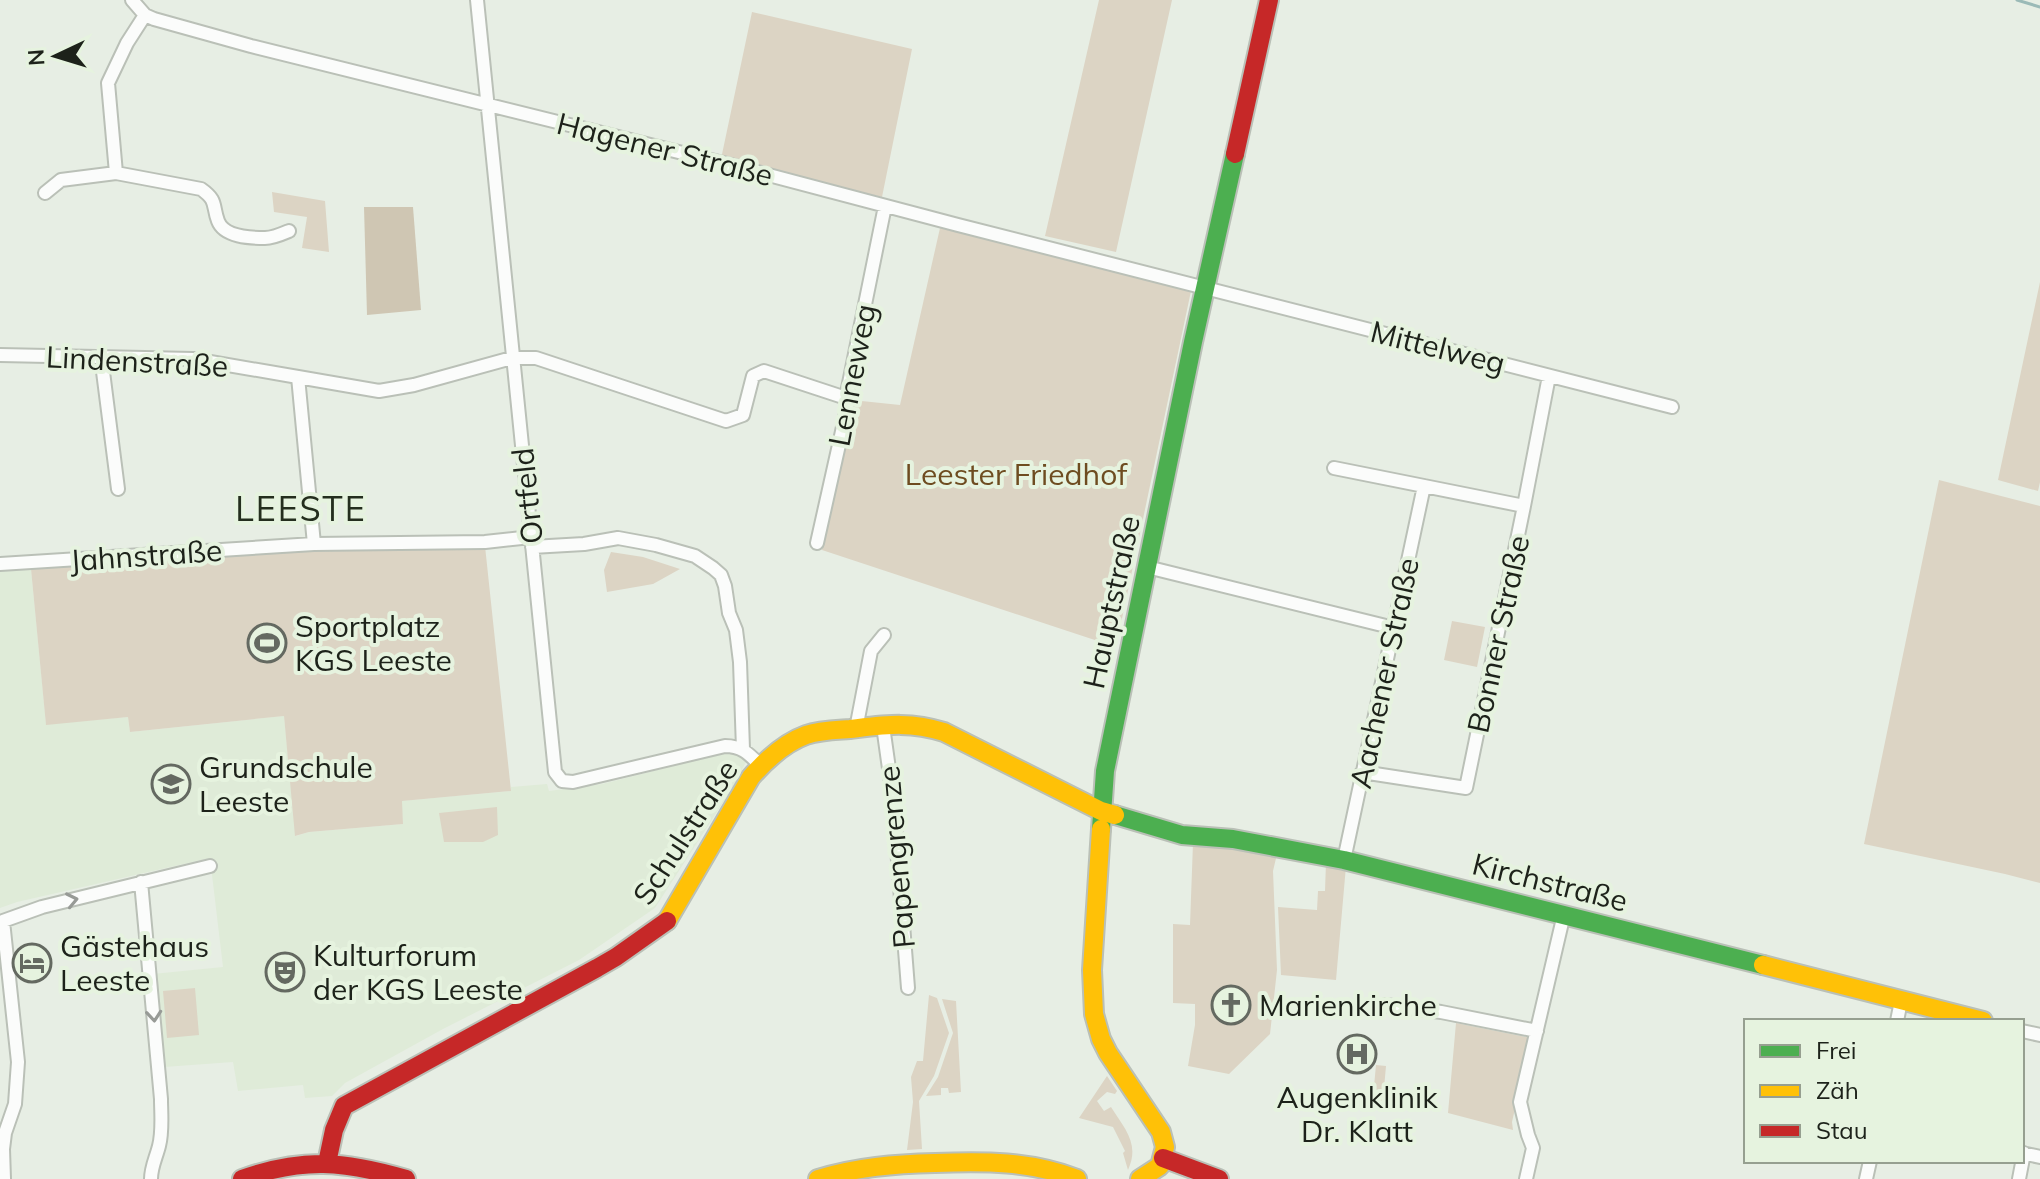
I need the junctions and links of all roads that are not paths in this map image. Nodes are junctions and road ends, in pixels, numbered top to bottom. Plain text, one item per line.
1 (132, 0) edge
2 (477, 0) edge
3 (1269, 0) edge
4 (145, 15) junction
5 (487, 104) junction
6 (116, 173) junction
7 (45, 193) dead end
8 (885, 206) junction
9 (289, 231) dead end
10 (1204, 287) junction
11 (0, 355) edge
12 (101, 356) junction
13 (512, 358) junction
14 (1549, 376) junction
15 (298, 377) junction
16 (846, 398) junction
17 (1672, 407) dead end
18 (1334, 468) dead end
19 (1424, 486) junction
20 (118, 489) dead end
21 (1524, 506) junction
22 (532, 542) junction
23 (817, 543) dead end
24 (314, 544) junction
25 (0, 564) edge
26 (1147, 567) junction
27 (1394, 628) junction
28 (884, 635) dead end
29 (883, 726) junction
30 (856, 729) junction
31 (743, 749) junction
32 (761, 766) junction
33 (1362, 772) junction
34 (1101, 811) junction
35 (1344, 860) junction
36 (210, 866) dead end
37 (141, 882) junction
38 (1564, 914) junction
39 (908, 988) dead end
40 (1901, 1001) junction
41 (1385, 1005) dead end
42 (1897, 1019) edge
43 (1975, 1019) edge
44 (1537, 1031) junction
45 (1163, 1158) junction
46 (327, 1163) junction
47 (4, 1179) edge
48 (151, 1179) edge
49 (242, 1179) edge
50 (406, 1179) edge
51 (818, 1179) edge
52 (1077, 1179) edge
53 (1140, 1179) edge
54 (1219, 1179) edge
55 (1526, 1179) edge

1 - 4 street
2 - 5 street, Ortfeld
3 - 10 street, Hauptstraße
4 - 5 street, Hagener Straße
4 - 6 street
5 - 8 street, Hagener Straße
5 - 13 street, Ortfeld
6 - 7 street
6 - 9 street
8 - 10 street, Hagener Straße
8 - 16 street, Lenneweg
10 - 14 street, Mittelweg
10 - 26 street, Hauptstraße
11 - 12 street, Lindenstraße
12 - 15 street, Lindenstraße
12 - 20 street
13 - 15 street, Lindenstraße
13 - 16 street
13 - 22 street, Ortfeld
14 - 17 street, Mittelweg
14 - 21 street, Bonner Straße
15 - 24 street
16 - 23 street, Lenneweg
18 - 19 street
19 - 21 street
19 - 27 street, Aachener Straße
21 - 33 street, Bonner Straße
22 - 24 street, Jahnstraße
22 - 31 street, Jahnstraße
22 - 31 street, Ortfeld
24 - 25 street, Jahnstraße
26 - 27 street
26 - 34 street, Hauptstraße
27 - 33 street, Aachener Straße
28 - 30 street
29 - 30 street, Schulstraße
29 - 34 street, Schulstraße
29 - 39 street, Papengrenze
30 - 32 street, Schulstraße
31 - 32 street
32 - 46 street, Schulstraße
33 - 35 street, Aachener Straße
34 - 35 street, Kirchstraße
34 - 45 street, Hauptstraße
35 - 38 street, Kirchstraße
36 - 37 street
47 -> 37 street
37 -> 48 street
38 - 40 street, Kirchstraße
38 - 44 street
40 - 42 street
40 - 43 street, Kirchstraße
41 - 44 street
44 - 55 street
45 - 53 street
45 - 54 street
46 - 49 street
46 - 50 street
51 - 52 street

